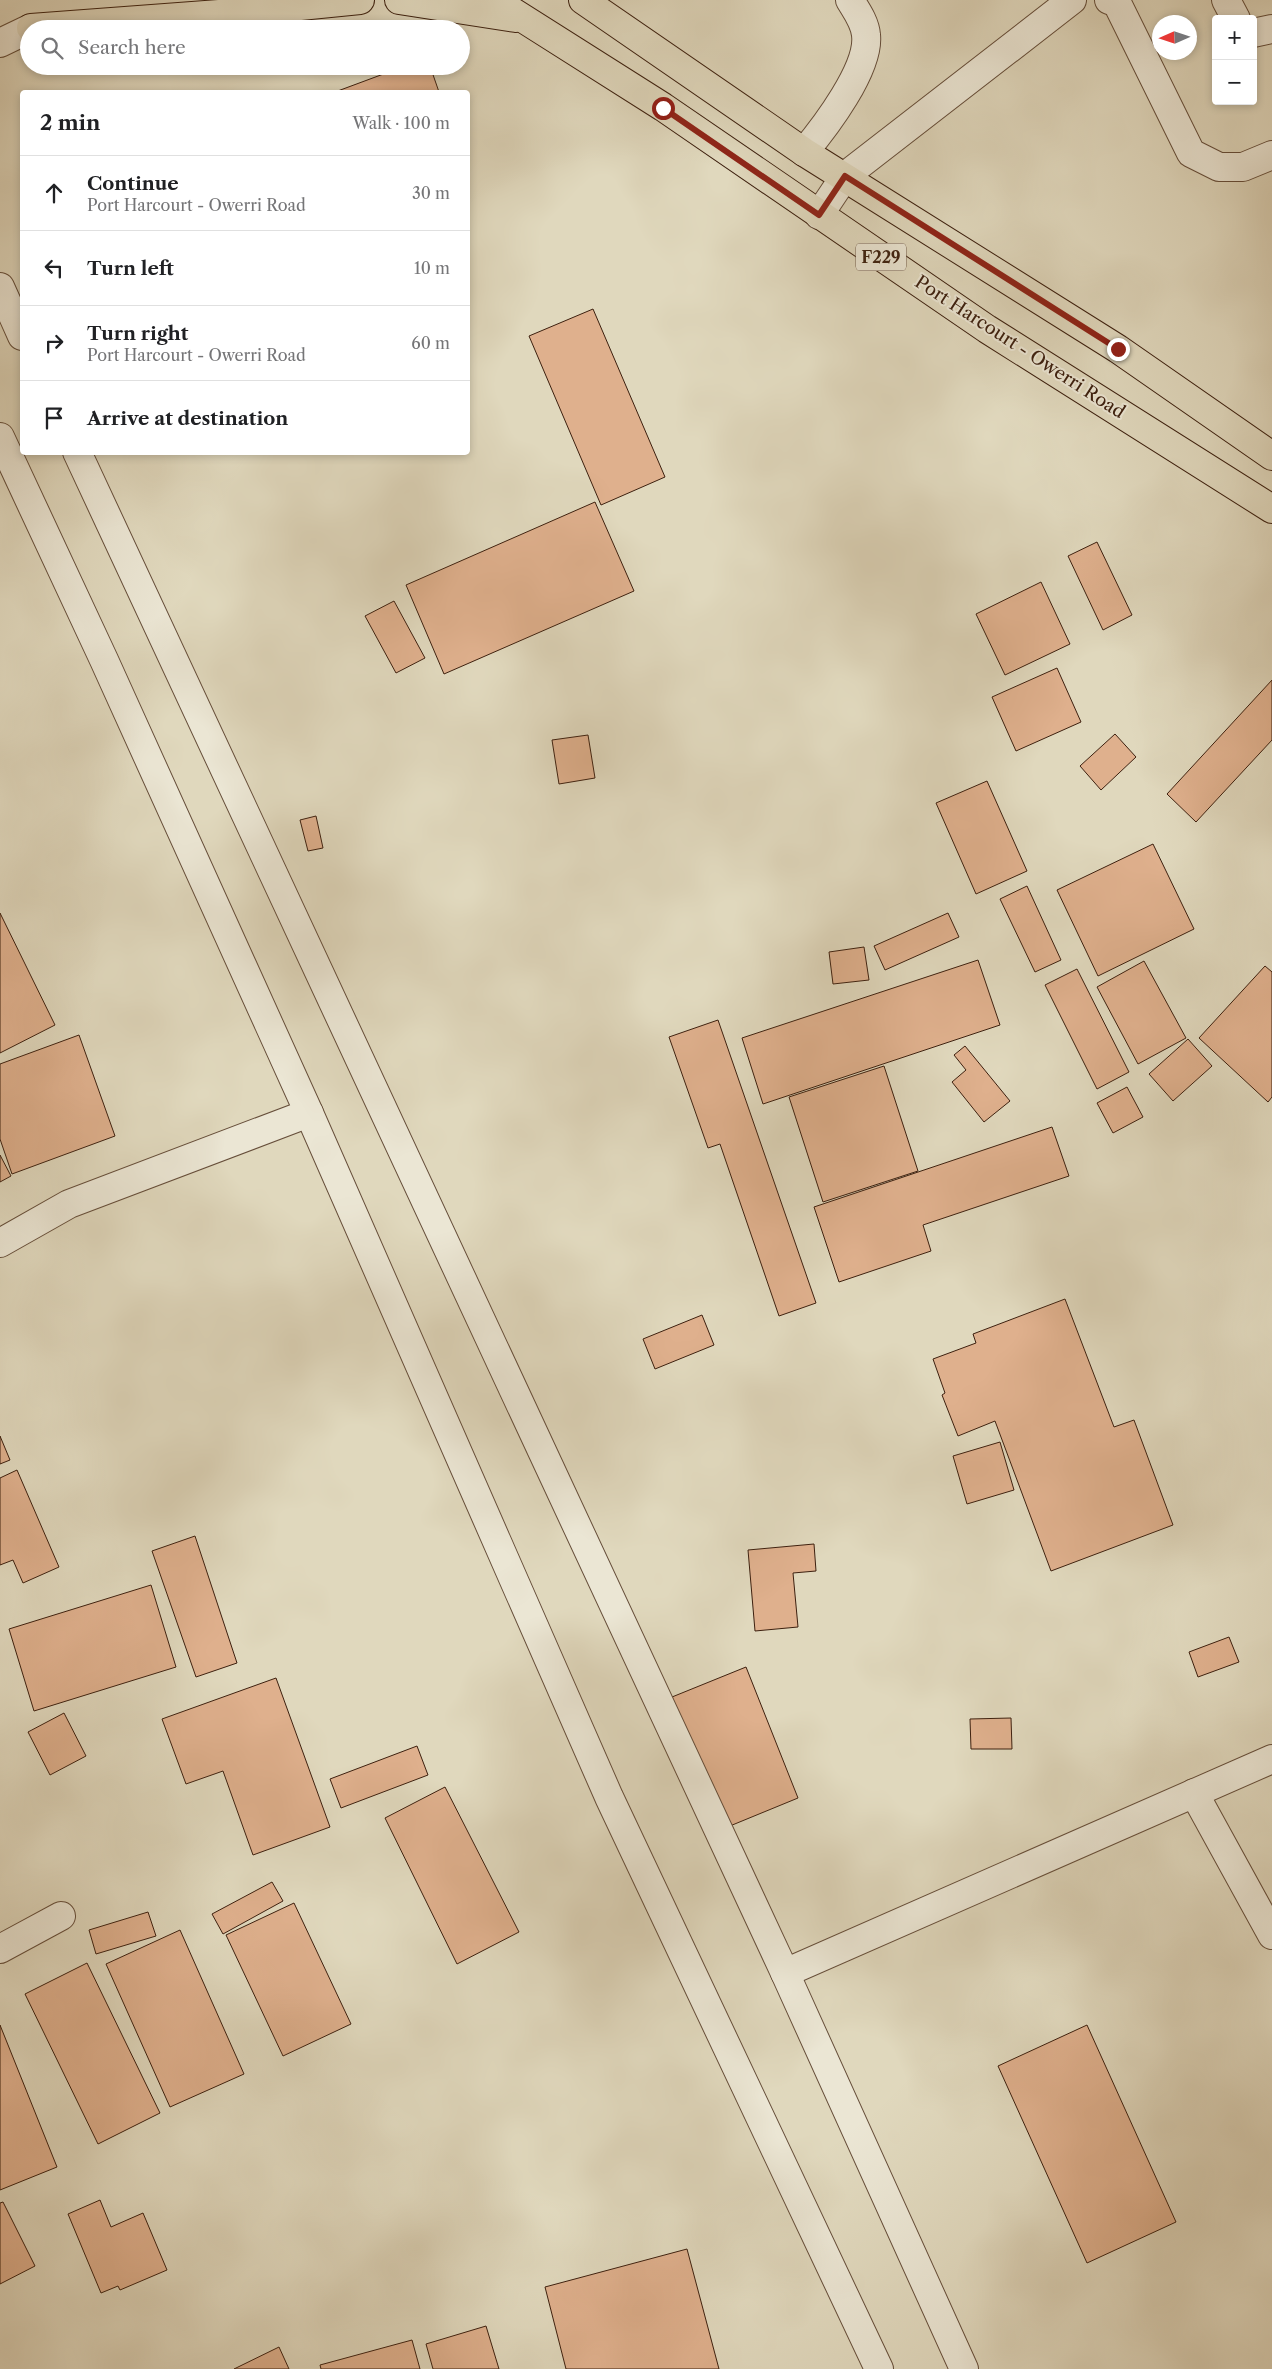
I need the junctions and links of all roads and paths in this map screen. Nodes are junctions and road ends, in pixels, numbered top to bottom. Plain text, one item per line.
1 (360, 0) edge
2 (399, 0) edge
3 (494, 0) edge
4 (850, 0) edge
5 (1072, 0) edge
6 (1109, 0) edge
7 (1226, 0) edge
8 (589, 2) edge
9 (1234, 15) edge
10 (522, 19) junction
11 (138, 20) edge
12 (1272, 30) edge
13 (1257, 32) edge
14 (20, 33) edge
15 (0, 43) edge
16 (804, 152) junction
17 (1272, 155) edge
18 (845, 176) junction
19 (819, 215) junction
20 (0, 287) edge
21 (20, 332) edge
22 (0, 437) edge
23 (78, 455) edge
24 (1272, 456) edge
25 (1272, 509) edge
26 (309, 1113) junction
27 (0, 1243) edge
28 (1272, 1759) edge
29 (1194, 1793) junction
30 (61, 1916) dead end
31 (1272, 1935) edge
32 (0, 1949) edge
33 (785, 1972) junction
34 (879, 2369) edge
35 (964, 2369) edge

1 - 11 main road
2 - 10 main road
3 - 10 main road, Port Harcourt - Owerri Road / F229
4 - 16 street
5 - 18 street
6 - 17 street
7 - 9 street
8 - 16 main road, F229
10 - 19 main road, Port Harcourt - Owerri Road / F229
12 - 13 street
14 - 15 street
16 - 18 main road, F229
18 - 19 street
18 - 24 main road, F229
19 - 25 main road, Port Harcourt - Owerri Road / F229
20 - 21 street
22 - 26 street
23 - 33 street
26 - 27 street
26 - 34 street
28 - 29 street
29 - 31 street
29 - 33 street
30 - 32 street
33 - 35 street

